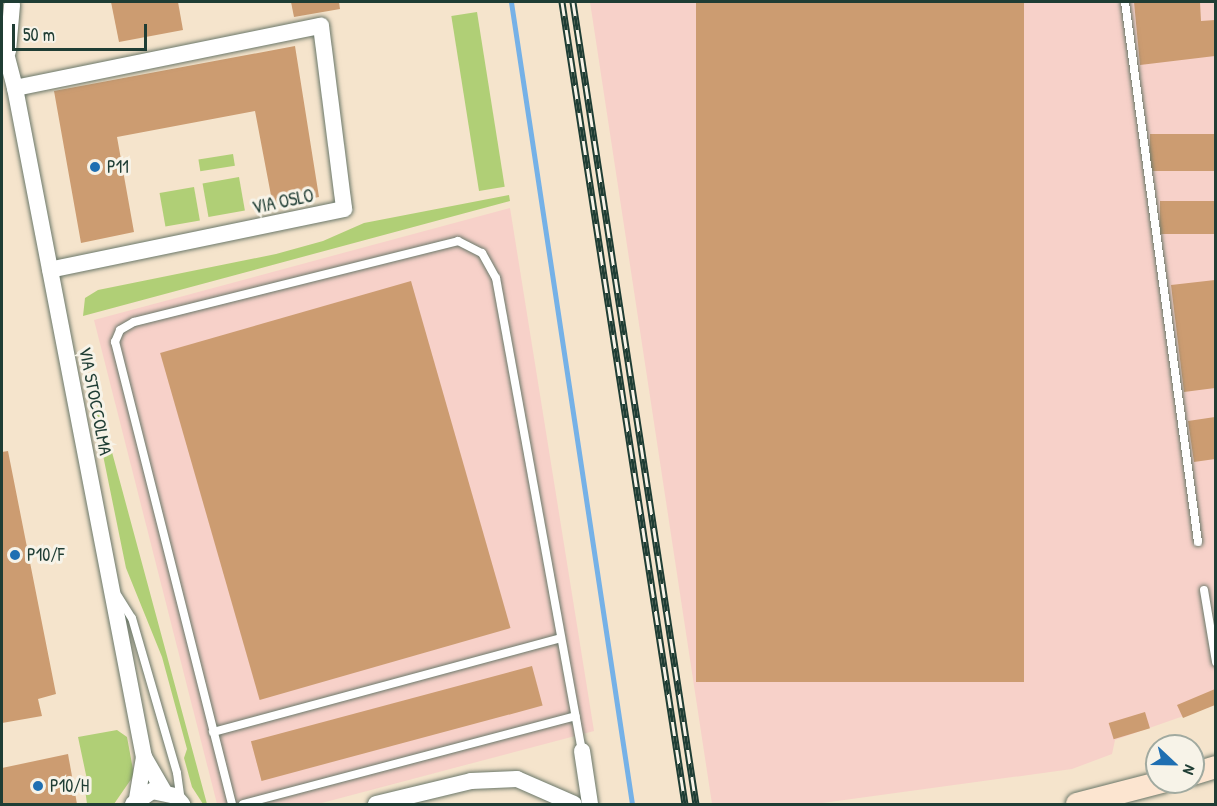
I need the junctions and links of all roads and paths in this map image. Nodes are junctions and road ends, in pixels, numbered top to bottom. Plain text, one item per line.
1 (1125, 2) edge
2 (10, 6) edge
3 (4, 45) edge
4 (15, 87) junction
5 (50, 270) junction
6 (1198, 542) dead end
7 (111, 586) junction
8 (1204, 590) dead end
9 (561, 638) junction
10 (1215, 662) edge
11 (576, 716) junction
12 (213, 732) junction
13 (582, 751) joint
14 (144, 757) junction
15 (1145, 786) edge
16 (165, 791) junction
17 (135, 801) edge
18 (182, 804) edge
19 (232, 804) edge
20 (243, 804) edge
21 (376, 804) edge
22 (574, 804) edge
23 (590, 804) edge
24 (1077, 804) edge

1 - 6 lane
2 - 3 street, VIA STOCCOLMA
3 - 4 street, VIA STOCCOLMA
4 - 5 street, VIA STOCCOLMA
4 - 5 street, VIA OSLO
5 - 7 street, VIA STOCCOLMA
7 - 14 street, VIA STOCCOLMA
7 - 18 lane
8 - 10 lane
9 - 11 lane
9 - 12 lane
9 - 12 lane
11 - 13 lane
11 - 20 lane
12 - 19 lane
13 - 23 street
14 - 16 street, VIA STOCCOLMA
14 - 17 street, VIA STOCCOLMA
15 - 24 street
16 - 17 street
16 - 18 street
21 - 22 street

